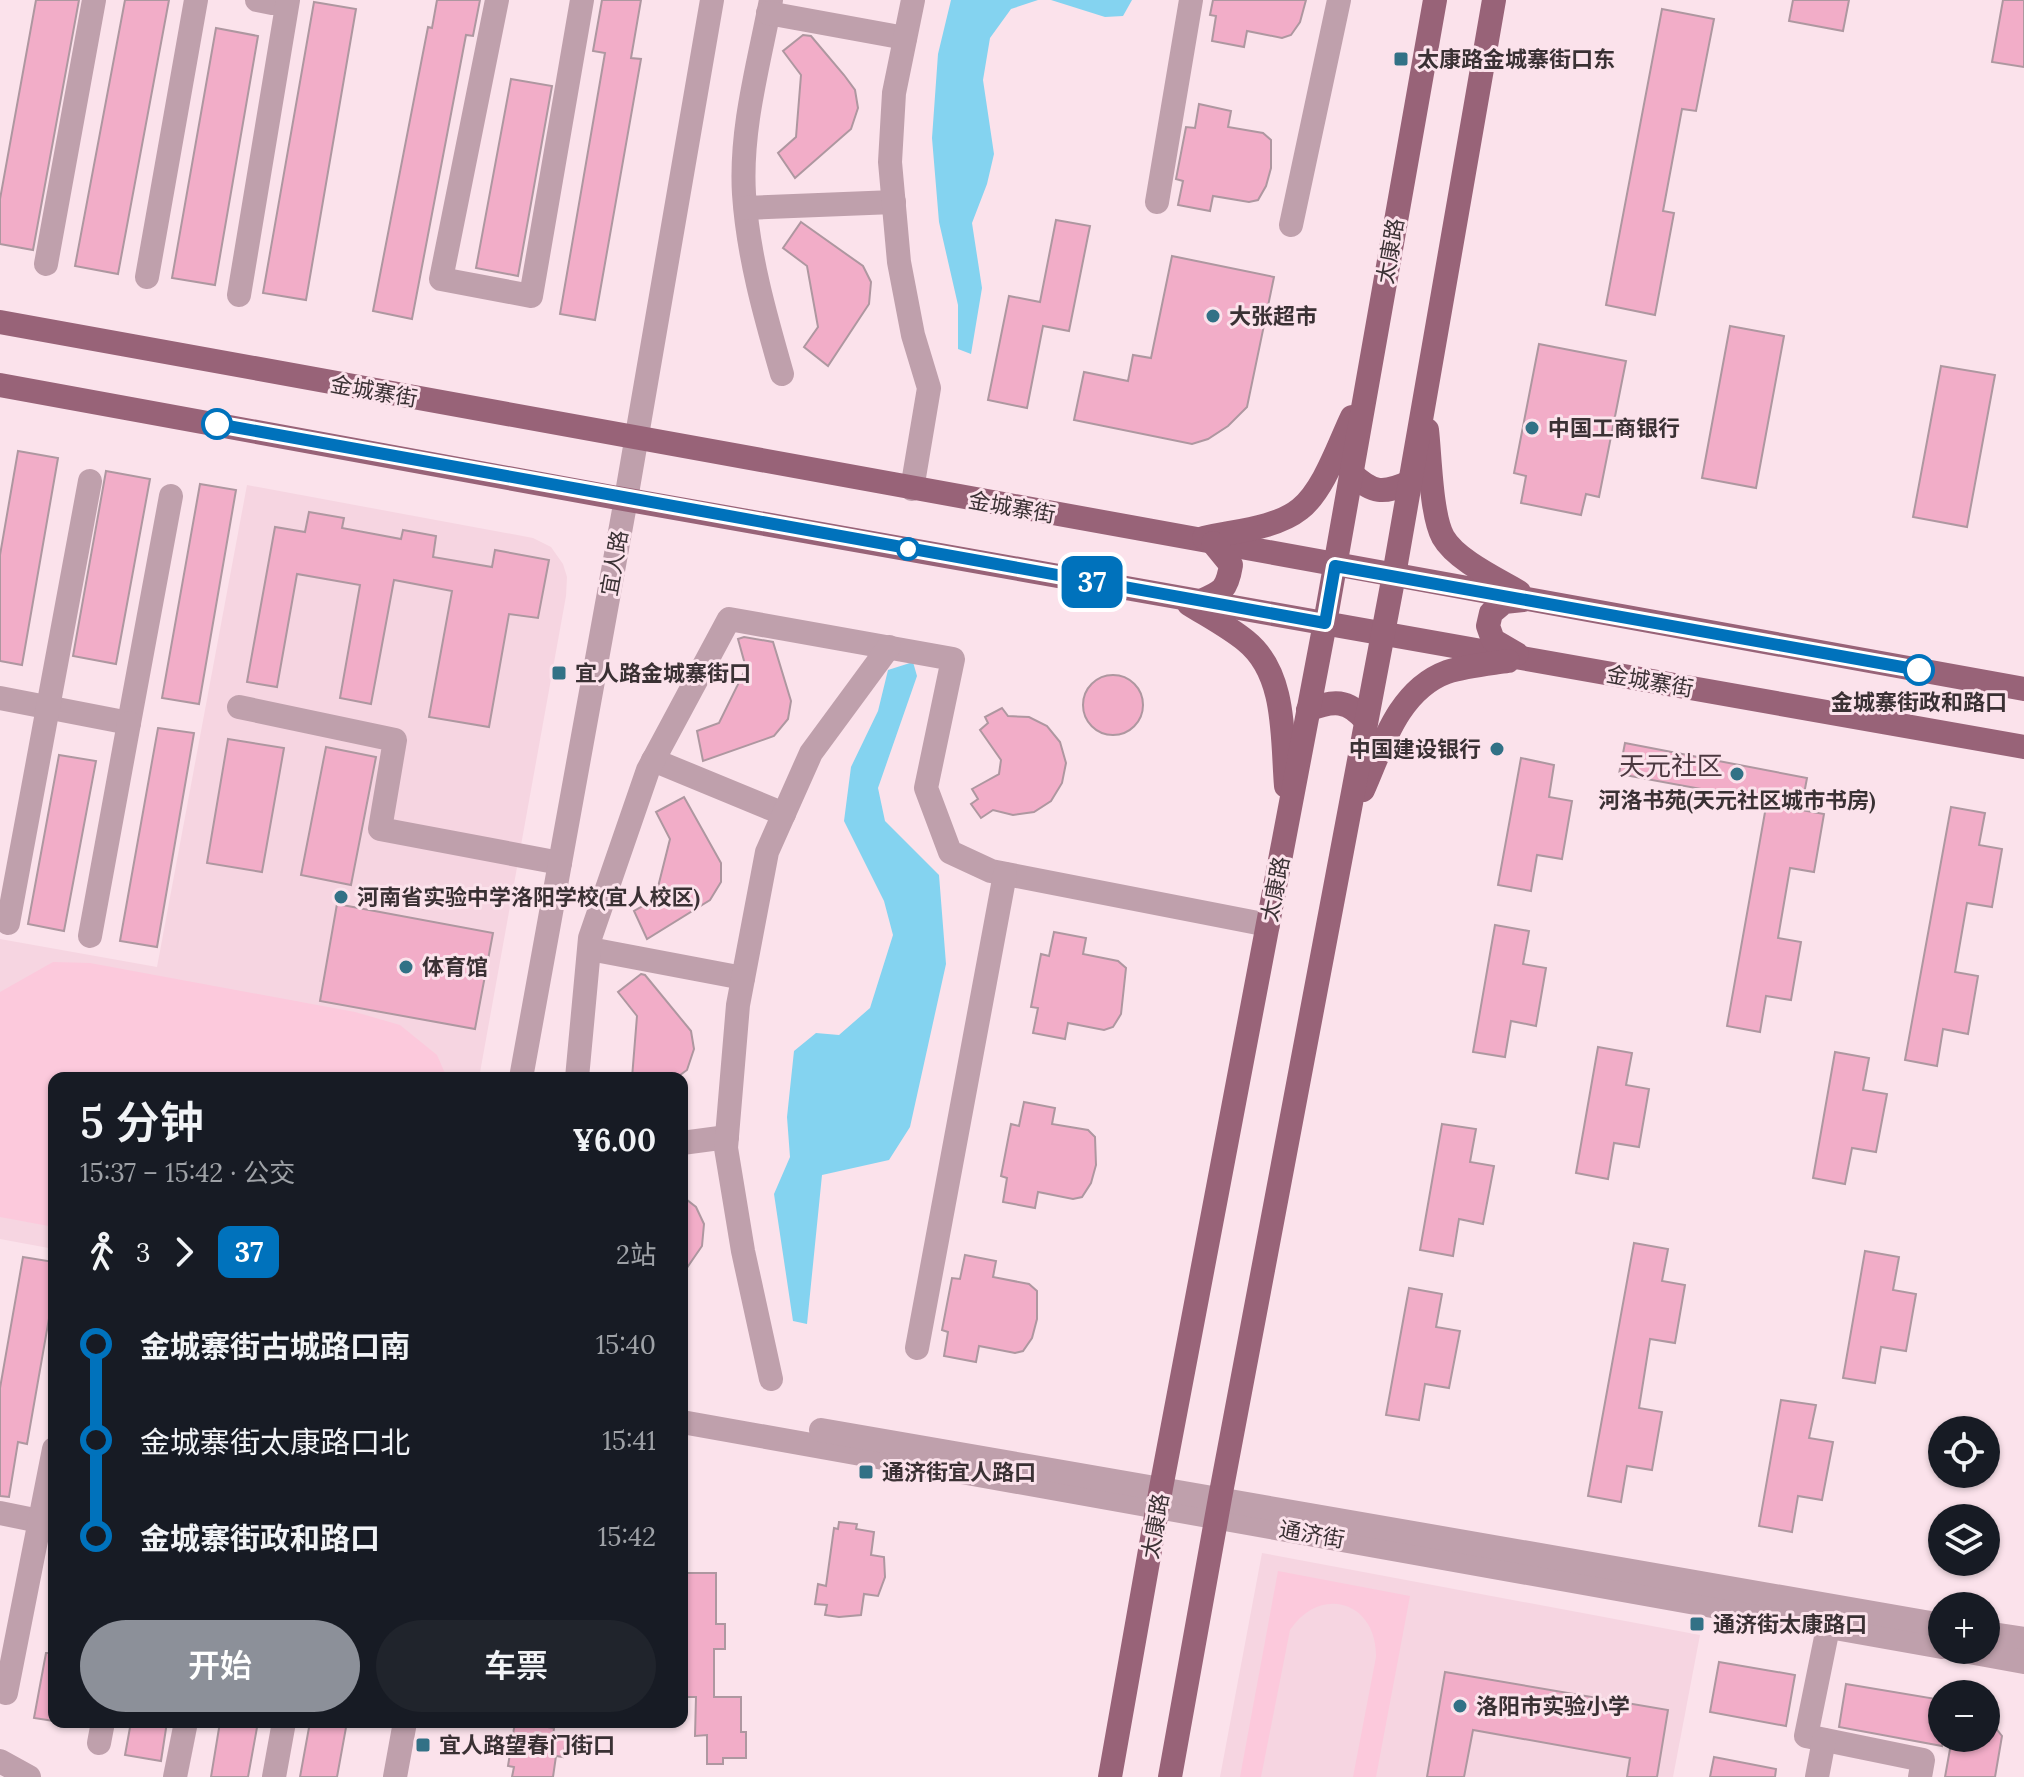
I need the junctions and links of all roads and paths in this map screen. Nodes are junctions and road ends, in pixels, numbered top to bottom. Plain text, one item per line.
1 (94, 0) edge
2 (196, 0) edge
3 (257, 0) edge
4 (281, 0) edge
5 (288, 0) edge
6 (497, 0) edge
7 (582, 0) edge
8 (699, 0) edge
9 (712, 0) edge
10 (913, 0) edge
11 (1191, 0) edge
12 (1339, 0) edge
13 (1435, 0) edge
14 (1494, 0) edge
15 (770, 6) edge
16 (905, 38) junction
17 (894, 202) junction
18 (1157, 202) dead end
19 (746, 208) junction
20 (1291, 225) dead end
21 (46, 264) dead end
22 (147, 277) dead end
23 (239, 295) dead end
24 (0, 322) edge
25 (782, 374) dead end
26 (0, 385) edge
27 (1366, 389) junction
28 (1424, 400) junction
29 (629, 438) junction
30 (1351, 473) junction
31 (90, 481) dead end
32 (1410, 482) junction
33 (912, 489) junction
34 (171, 496) dead end
35 (619, 498) junction
36 (1204, 542) junction
37 (1335, 566) junction
38 (1394, 575) junction
39 (1190, 599) junction
40 (1532, 600) junction
41 (1325, 623) junction
42 (1382, 633) junction
43 (889, 647) junction
44 (1522, 658) junction
45 (2024, 689) edge
46 (0, 698) edge
47 (48, 707) junction
48 (239, 707) dead end
49 (1308, 710) junction
50 (1366, 721) junction
51 (129, 723) junction
52 (2024, 747) edge
53 (653, 760) junction
54 (1289, 812) junction
55 (784, 814) junction
56 (1346, 829) junction
57 (553, 862) junction
58 (1005, 874) junction
59 (8, 923) dead end
60 (1268, 925) junction
61 (90, 936) dead end
62 (590, 949) junction
63 (743, 978) junction
64 (509, 1072) edge
65 (522, 1072) edge
66 (578, 1072) edge
67 (727, 1137) junction
68 (688, 1142) edge
69 (917, 1348) dead end
70 (771, 1379) dead end
71 (688, 1407) edge
72 (688, 1423) edge
73 (1160, 1497) junction
74 (1218, 1508) junction
75 (0, 1513) edge
76 (47, 1522) edge
77 (1830, 1617) junction
78 (1928, 1624) edge
79 (2000, 1635) edge
80 (2024, 1639) edge
81 (1928, 1643) edge
82 (2000, 1658) edge
83 (2024, 1662) edge
84 (6, 1693) dead end
85 (185, 1728) edge
86 (283, 1728) edge
87 (391, 1728) edge
88 (404, 1728) edge
89 (1824, 1740) junction
90 (0, 1761) edge
91 (29, 1777) edge
92 (175, 1777) edge
93 (274, 1777) edge
94 (382, 1777) edge
95 (395, 1777) edge
96 (1110, 1777) edge
97 (1170, 1777) edge
98 (1817, 1777) edge
99 (1920, 1777) edge

1 - 21 street
2 - 22 street
3 - 4 street
5 - 23 street
6 - 7 street
8 - 29 street, 宜人路
9 - 29 street, 宜人路
10 - 16 street
11 - 18 street
12 - 20 street
13 - 27 main road, 太康路
14 - 28 main road
15 - 16 street
15 - 19 street
16 - 17 street
17 - 19 street
17 - 33 street
19 - 25 street
24 - 29 main road, 金城寨街
26 - 35 main road, 金城寨街
27 - 30 main road, 太康路
27 - 36 main road
28 - 32 main road
28 - 40 main road
29 - 33 main road, 金城寨街
29 - 35 street, 宜人路
30 - 32 main road
30 - 37 main road, 太康路
31 - 47 street
32 - 38 main road
33 - 36 main road, 金城寨街
34 - 51 street
35 - 39 main road, 金城寨街
35 - 57 street, 宜人路
36 - 37 main road, 金城寨街
36 - 39 main road
37 - 38 main road, 金城寨街
37 - 41 main road, 太康路
38 - 40 main road, 金城寨街
38 - 42 main road
39 - 41 main road, 金城寨街
39 - 54 main road
40 - 44 main road
40 - 45 main road, 金城寨街
41 - 42 main road, 金城寨街
41 - 49 main road, 太康路
42 - 44 main road, 金城寨街
42 - 50 main road
43 - 53 street
43 - 55 street
43 - 58 street
44 - 52 main road, 金城寨街
44 - 56 main road
46 - 47 street
47 - 51 street
47 - 59 street
48 - 57 street
49 - 50 main road
49 - 54 main road, 太康路
50 - 56 main road
51 - 61 street
53 - 55 street
53 - 62 street
54 - 60 main road, 太康路
55 - 63 street
56 - 74 main road
57 - 64 street, 宜人路
57 - 65 street, 宜人路
58 - 60 street
58 - 69 street
60 - 73 main road, 太康路
62 - 63 street
62 - 66 street
63 - 67 street
67 - 68 street
67 - 70 street
71 - 73 street, 通济街
72 - 73 street, 通济街
73 - 74 street, 通济街
73 - 96 main road, 太康路
74 - 77 street, 通济街
74 - 97 main road
75 - 76 street
76 - 84 street
77 - 78 street, 通济街
77 - 81 street, 通济街
77 - 89 street
79 - 80 street
82 - 83 street
85 - 92 street
86 - 93 street
87 - 94 street
88 - 95 street
89 - 98 street
89 - 99 street
90 - 91 street

